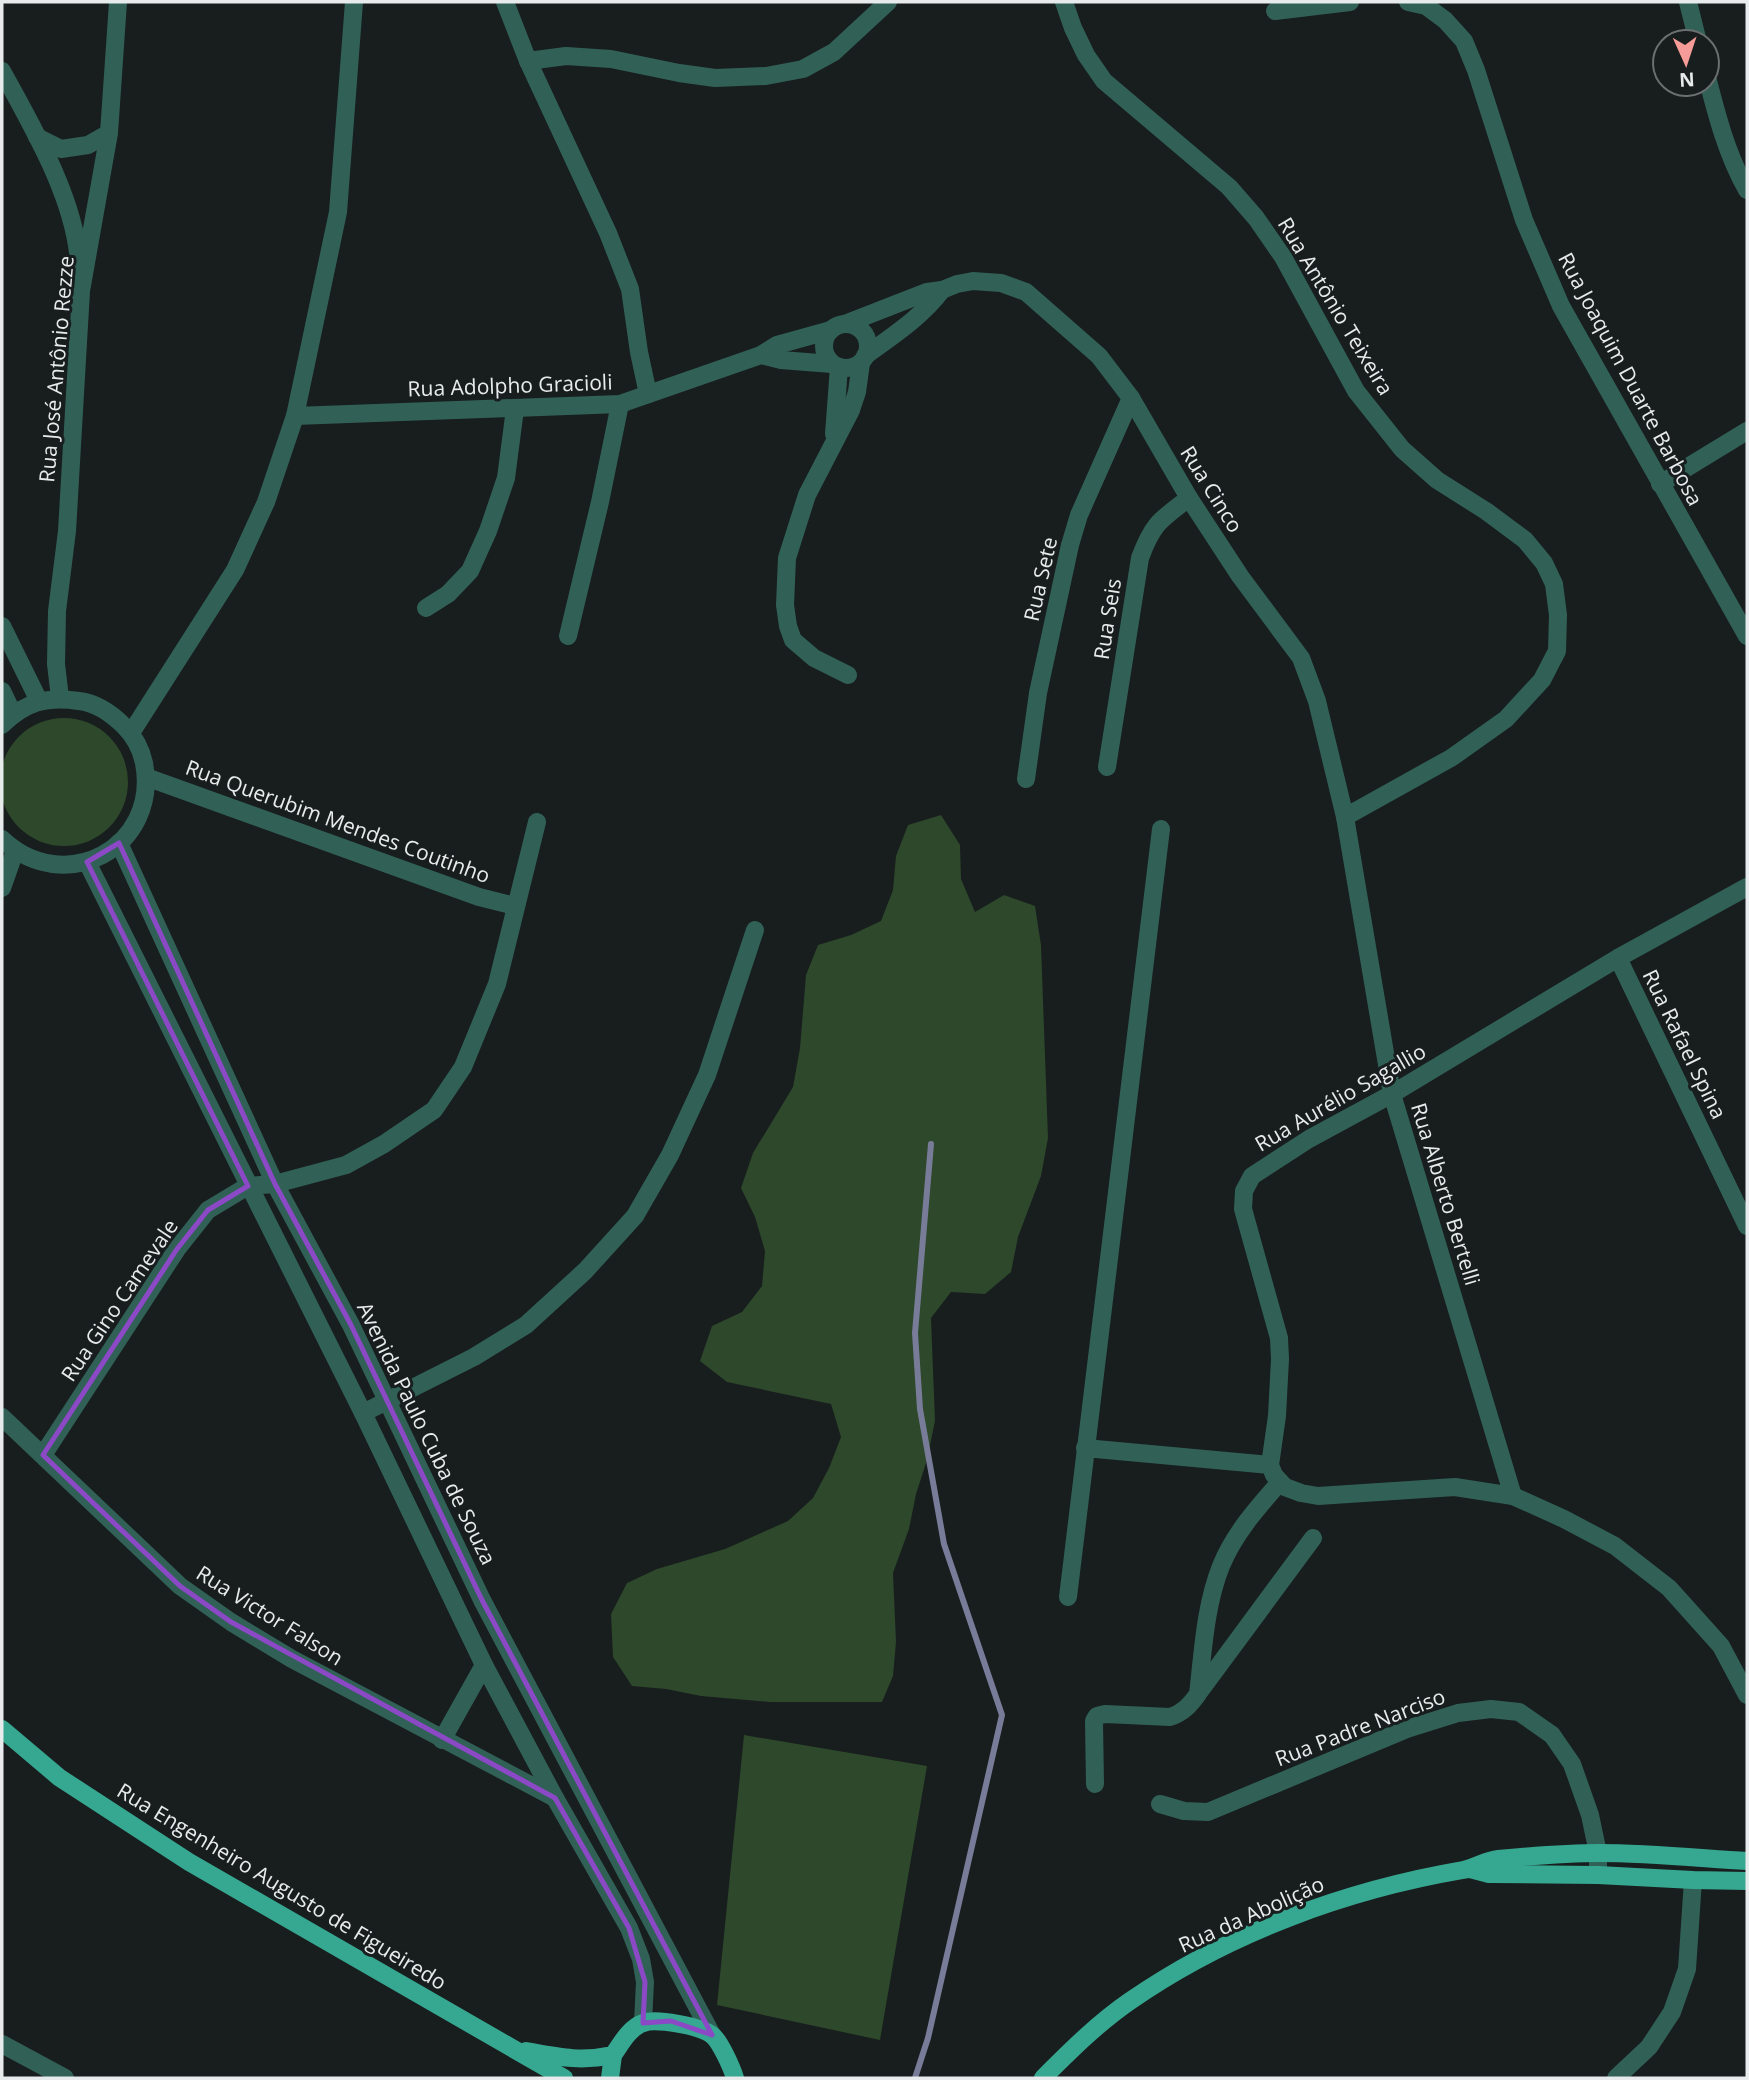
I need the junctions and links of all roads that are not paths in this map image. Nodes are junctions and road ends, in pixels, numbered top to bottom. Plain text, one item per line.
1 (118, 2) edge
2 (354, 2) edge
3 (505, 2) edge
4 (888, 2) edge
5 (1064, 2) edge
6 (1350, 2) edge
7 (1408, 2) edge
8 (1688, 2) edge
9 (1275, 11) dead end
10 (1694, 28) edge
11 (528, 61) junction
12 (2, 71) edge
13 (1712, 98) edge
14 (109, 133) junction
15 (37, 136) junction
16 (1747, 190) edge
17 (942, 290) junction
18 (81, 291) junction
19 (838, 327) junction
20 (761, 355) junction
21 (863, 360) junction
22 (836, 366) junction
23 (648, 394) junction
24 (1131, 398) junction
25 (620, 404) junction
26 (515, 408) junction
27 (296, 416) junction
28 (1747, 431) edge
29 (832, 448) junction
30 (1660, 484) junction
31 (1189, 498) junction
32 (426, 608) dead end
33 (2, 626) edge
34 (568, 636) dead end
35 (1747, 636) edge
36 (848, 675) dead end
37 (2, 691) edge
38 (60, 698) junction
39 (39, 701) junction
40 (8, 719) edge
41 (131, 733) junction
42 (1107, 767) dead end
43 (146, 777) junction
44 (1026, 779) dead end
45 (1345, 817) junction
46 (537, 822) dead end
47 (1161, 828) dead end
48 (119, 843) junction
49 (8, 845) edge
50 (88, 863) junction
51 (1747, 887) edge
52 (2, 888) edge
53 (515, 906) junction
54 (755, 930) dead end
55 (1618, 958) junction
56 (1392, 1094) junction
57 (275, 1184) junction
58 (248, 1186) junction
59 (1747, 1226) edge
60 (388, 1399) junction
61 (363, 1413) junction
62 (2, 1417) edge
63 (1085, 1448) junction
64 (43, 1455) junction
65 (1270, 1465) junction
66 (1280, 1482) junction
67 (1513, 1496) junction
68 (1313, 1538) dead end
69 (1068, 1597) dead end
70 (484, 1665) junction
71 (1198, 1694) junction
72 (1747, 1695) edge
73 (2, 1729) edge
74 (442, 1740) junction
75 (1095, 1784) dead end
76 (555, 1798) junction
77 (1160, 1804) dead end
78 (1598, 1853) junction
79 (1747, 1861) edge
80 (1469, 1869) junction
81 (1598, 1875) junction
82 (1693, 1880) junction
83 (1747, 1881) edge
84 (643, 2023) junction
85 (712, 2035) junction
86 (2, 2044) edge
87 (512, 2048) junction
88 (613, 2055) junction
89 (65, 2078) edge
90 (564, 2078) edge
91 (610, 2078) edge
92 (735, 2078) edge
93 (1043, 2078) edge
94 (1616, 2078) edge

1 - 14 street, Rua José Antônio Rezze
2 - 27 street
3 - 11 street
4 - 11 street
5 - 45 street, Rua Antônio Teixeira
6 - 9 street
7 - 30 street, Rua Joaquim Duarte Barbosa
8 - 10 street
11 - 23 street
12 - 15 street
13 - 16 street
14 - 15 street
14 - 18 street, Rua José Antônio Rezze
15 - 18 street
17 - 19 street, Rua Cinco
17 - 21 street
17 - 24 street, Rua Cinco
18 - 38 street, Rua José Antônio Rezze
19 - 20 street, Rua Adolpho Gracioli
19 - 21 street
19 - 22 street
20 - 22 street, Rua Adolpho Gracioli
20 - 23 street, Rua Adolpho Gracioli
21 - 22 street
21 - 29 street
22 - 29 street
23 - 25 street, Rua Adolpho Gracioli
24 - 31 street, Rua Cinco
24 - 44 street, Rua Sete
25 - 26 street, Rua Adolpho Gracioli
25 - 34 street
26 - 27 street, Rua Adolpho Gracioli
26 - 32 street
27 - 41 street
28 - 30 street
29 - 36 street
30 - 35 street, Rua Joaquim Duarte Barbosa
31 - 42 street, Rua Seis
31 - 45 street, Rua Cinco
33 - 39 street
37 - 40 street
38 - 39 street
38 - 41 street
39 - 40 street
41 - 43 street
43 - 48 street
43 - 53 street, Rua Querubim Mendes Coutinho
45 - 56 street, Rua Alberto Bertelli
46 - 53 street
47 - 63 street
48 - 50 street
48 - 57 street, Avenida Paulo Cuba de Souza
49 - 50 street
49 - 52 street
50 - 58 street
51 - 55 street, Rua Aurélio Sagallio
53 - 57 street
54 - 60 street
55 - 56 street, Rua Aurélio Sagallio
55 - 59 street, Rua Rafael Spina
56 - 65 street, Rua Aurélio Sagallio
56 - 67 street, Rua Alberto Bertelli
57 - 58 street
57 - 60 street, Avenida Paulo Cuba de Souza
58 - 61 street
58 - 64 street, Rua Gino Camevale
60 - 61 street
60 - 85 street, Avenida Paulo Cuba de Souza
61 - 70 street
62 - 64 street, Rua Victor Falson
63 - 65 street
63 - 69 street
64 - 74 street, Rua Victor Falson
65 - 66 street
66 - 67 street
66 - 71 street
67 - 72 street
68 - 71 street
70 - 74 street
70 - 76 street
71 - 75 street
73 - 87 main road, Rua Engenheiro Augusto de Figueiredo
74 - 76 street, Rua Victor Falson
76 - 84 street
77 - 78 street, Rua Padre Narciso
78 - 79 main road, Rua da Abolição
78 - 80 main road, Rua da Abolição
78 - 81 street, Rua Padre Narciso
80 - 81 main road, Rua da Abolição
80 - 93 main road, Rua da Abolição
81 - 82 main road, Rua da Abolição
82 - 83 main road, Rua da Abolição
82 - 94 street
84 - 85 main road
84 - 88 main road
85 - 92 main road
86 - 89 street
87 - 88 main road, Rua Engenheiro Augusto de Figueiredo
87 - 90 main road, Rua Engenheiro Augusto de Figueiredo
88 - 91 main road

